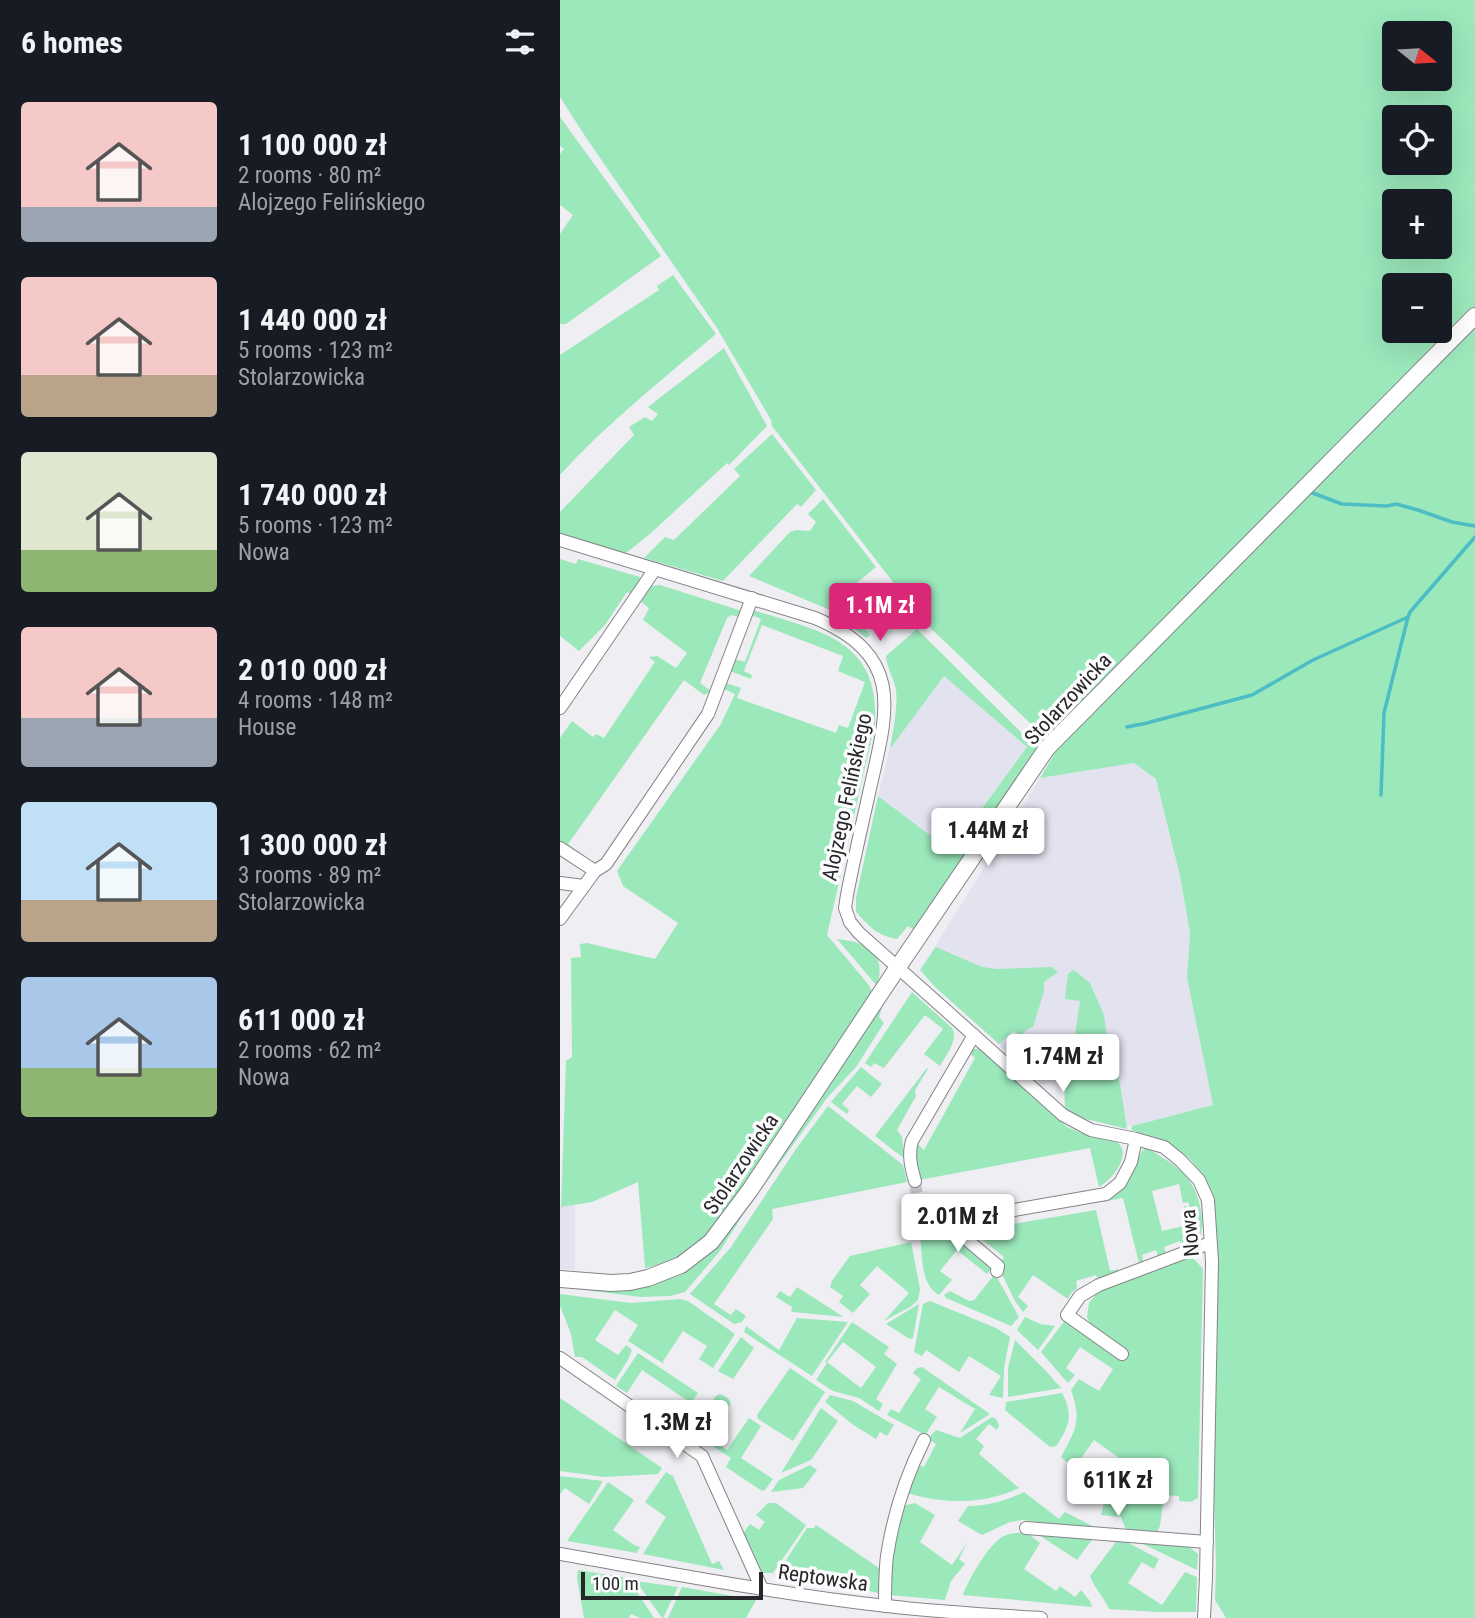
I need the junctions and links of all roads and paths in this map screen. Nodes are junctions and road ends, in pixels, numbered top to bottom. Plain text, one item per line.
1 (1475, 316) edge
2 (560, 540) edge
3 (655, 569) junction
4 (752, 598) junction
5 (560, 708) edge
6 (560, 848) edge
7 (595, 871) junction
8 (560, 883) edge
9 (584, 886) junction
10 (560, 919) edge
11 (898, 967) junction
12 (974, 1035) junction
13 (1136, 1139) junction
14 (915, 1181) tunnel mouth
15 (918, 1203) tunnel mouth
16 (946, 1222) junction
17 (1210, 1243) junction
18 (997, 1271) dead end
19 (560, 1279) edge
20 (1122, 1354) dead end
21 (560, 1358) edge
22 (924, 1440) dead end
23 (1026, 1528) dead end
24 (1207, 1542) junction
25 (560, 1554) edge
26 (762, 1589) junction
27 (885, 1606) junction
28 (1041, 1618) edge
29 (1204, 1618) edge

1 - 11 street, Stolarzowicka
2 - 3 street, Alojzego Felińskiego
3 - 4 street, Alojzego Felińskiego
3 - 5 street
4 - 7 street
4 - 11 street, Alojzego Felińskiego
6 - 7 street
7 - 9 street
8 - 9 street
9 - 10 street
11 - 12 street, Nowa
11 - 19 street, Stolarzowicka
12 - 13 street, Nowa
12 - 14 street
13 - 16 street
13 - 17 street, Nowa
15 - 16 street
16 - 18 street
17 - 20 street
17 - 24 street, Nowa
21 - 26 street
22 - 27 street
23 - 24 street
24 - 29 street, Nowa
25 - 26 street, Reptowska
26 - 27 street, Reptowska
27 - 28 street, Reptowska

